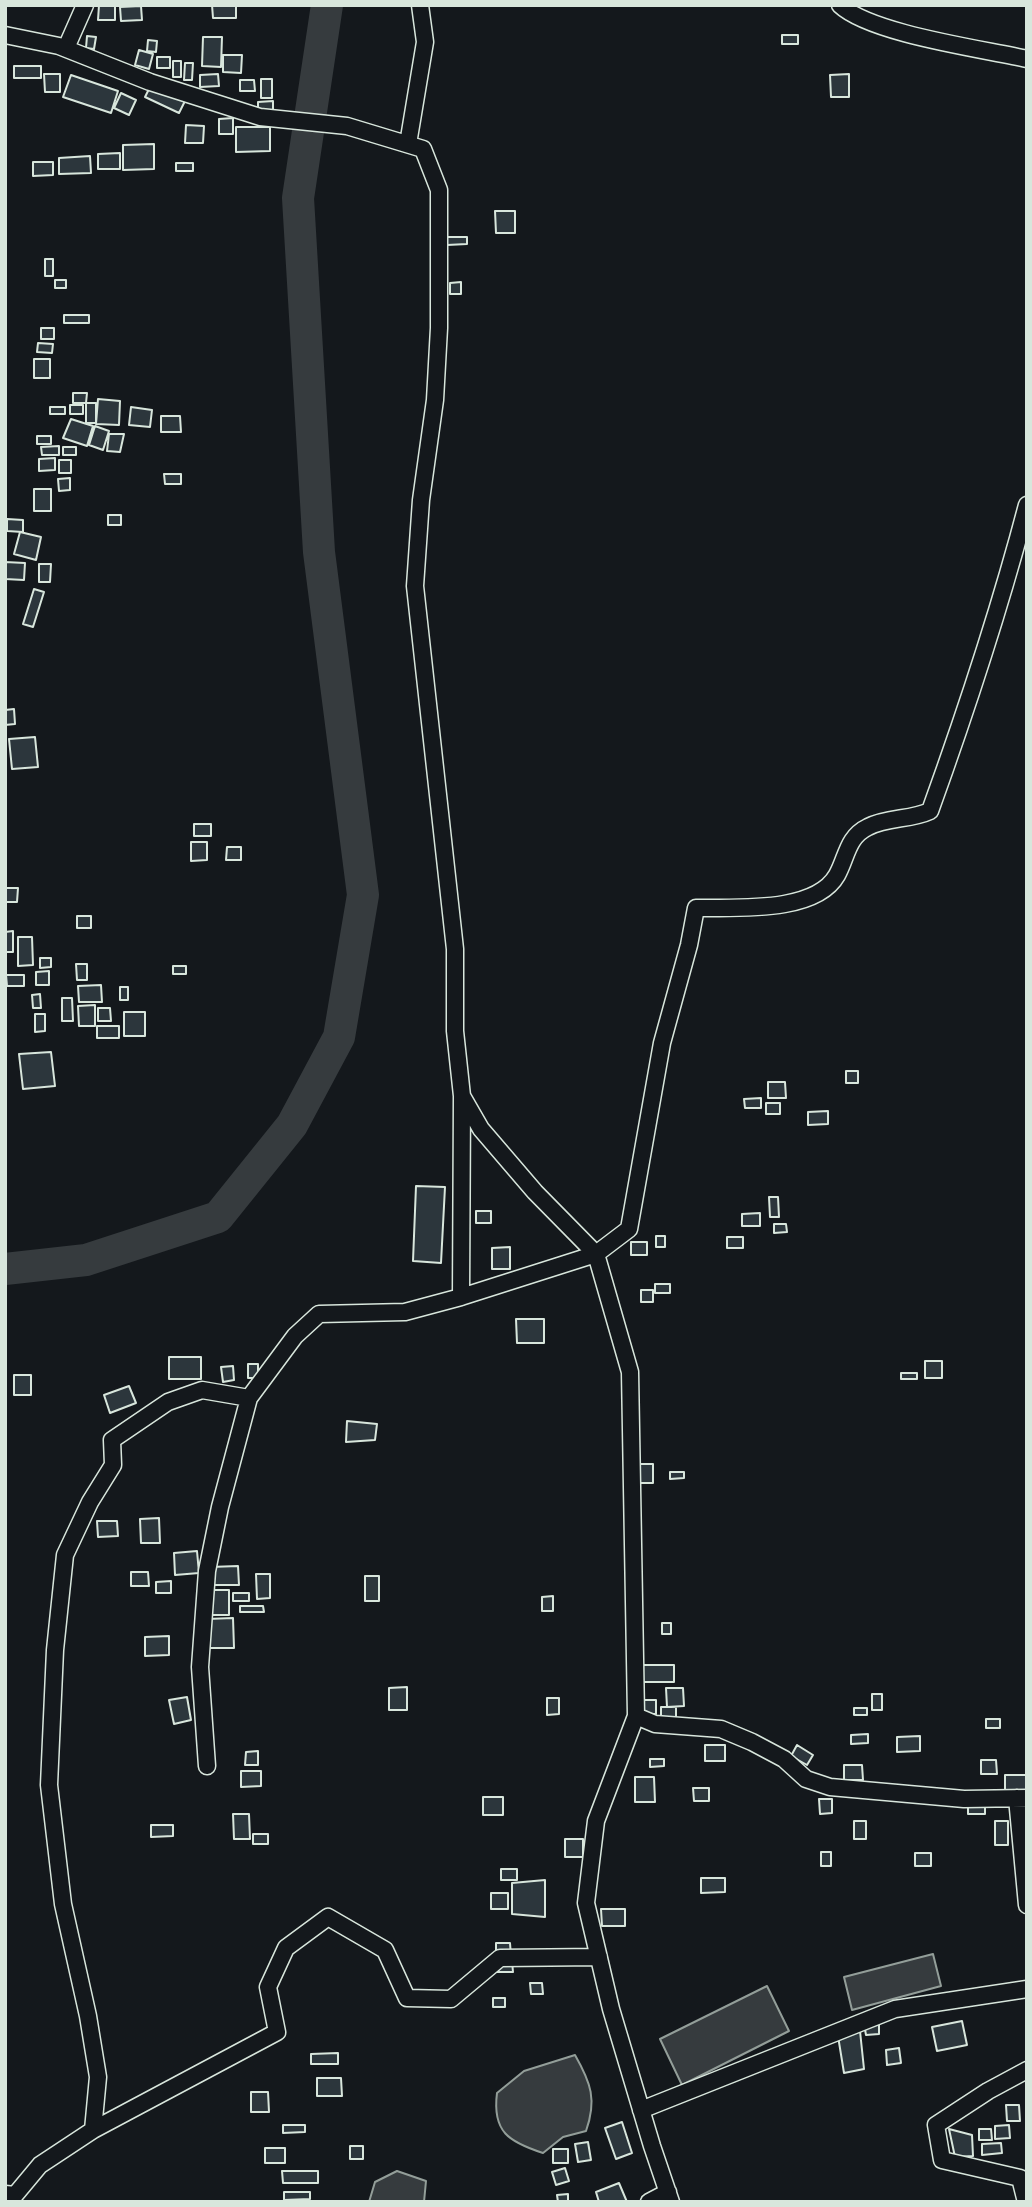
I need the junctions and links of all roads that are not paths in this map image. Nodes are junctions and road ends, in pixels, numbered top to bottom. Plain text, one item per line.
1 (85, 5) edge
2 (420, 5) edge
3 (841, 5) edge
4 (5, 35) edge
5 (66, 48) junction
6 (1027, 59) edge
7 (408, 144) junction
8 (1027, 505) edge
9 (462, 1096) junction
10 (596, 1254) junction
11 (461, 1297) junction
12 (249, 1398) junction
13 (636, 1716) junction
14 (207, 1766) dead end
15 (1022, 1798) edge
16 (1027, 1905) edge
17 (599, 1956) junction
18 (1027, 1989) edge
19 (1027, 2070) edge
20 (641, 2110) junction
21 (93, 2130) junction
22 (5, 2194) edge
23 (669, 2197) edge
24 (649, 2202) edge
25 (1026, 2202) edge

1 - 5 street
2 - 7 street
3 - 6 street
4 - 5 street
5 - 7 street
7 - 9 street
8 - 10 street
9 - 10 street
9 - 11 street
10 - 11 street
10 - 13 street
11 - 12 street
12 - 14 street
12 - 21 street
13 - 15 street
13 - 17 street
15 - 16 street
17 - 20 street
17 - 21 street
18 - 20 street
19 - 25 street
20 - 23 street
21 - 22 street
23 - 24 street

